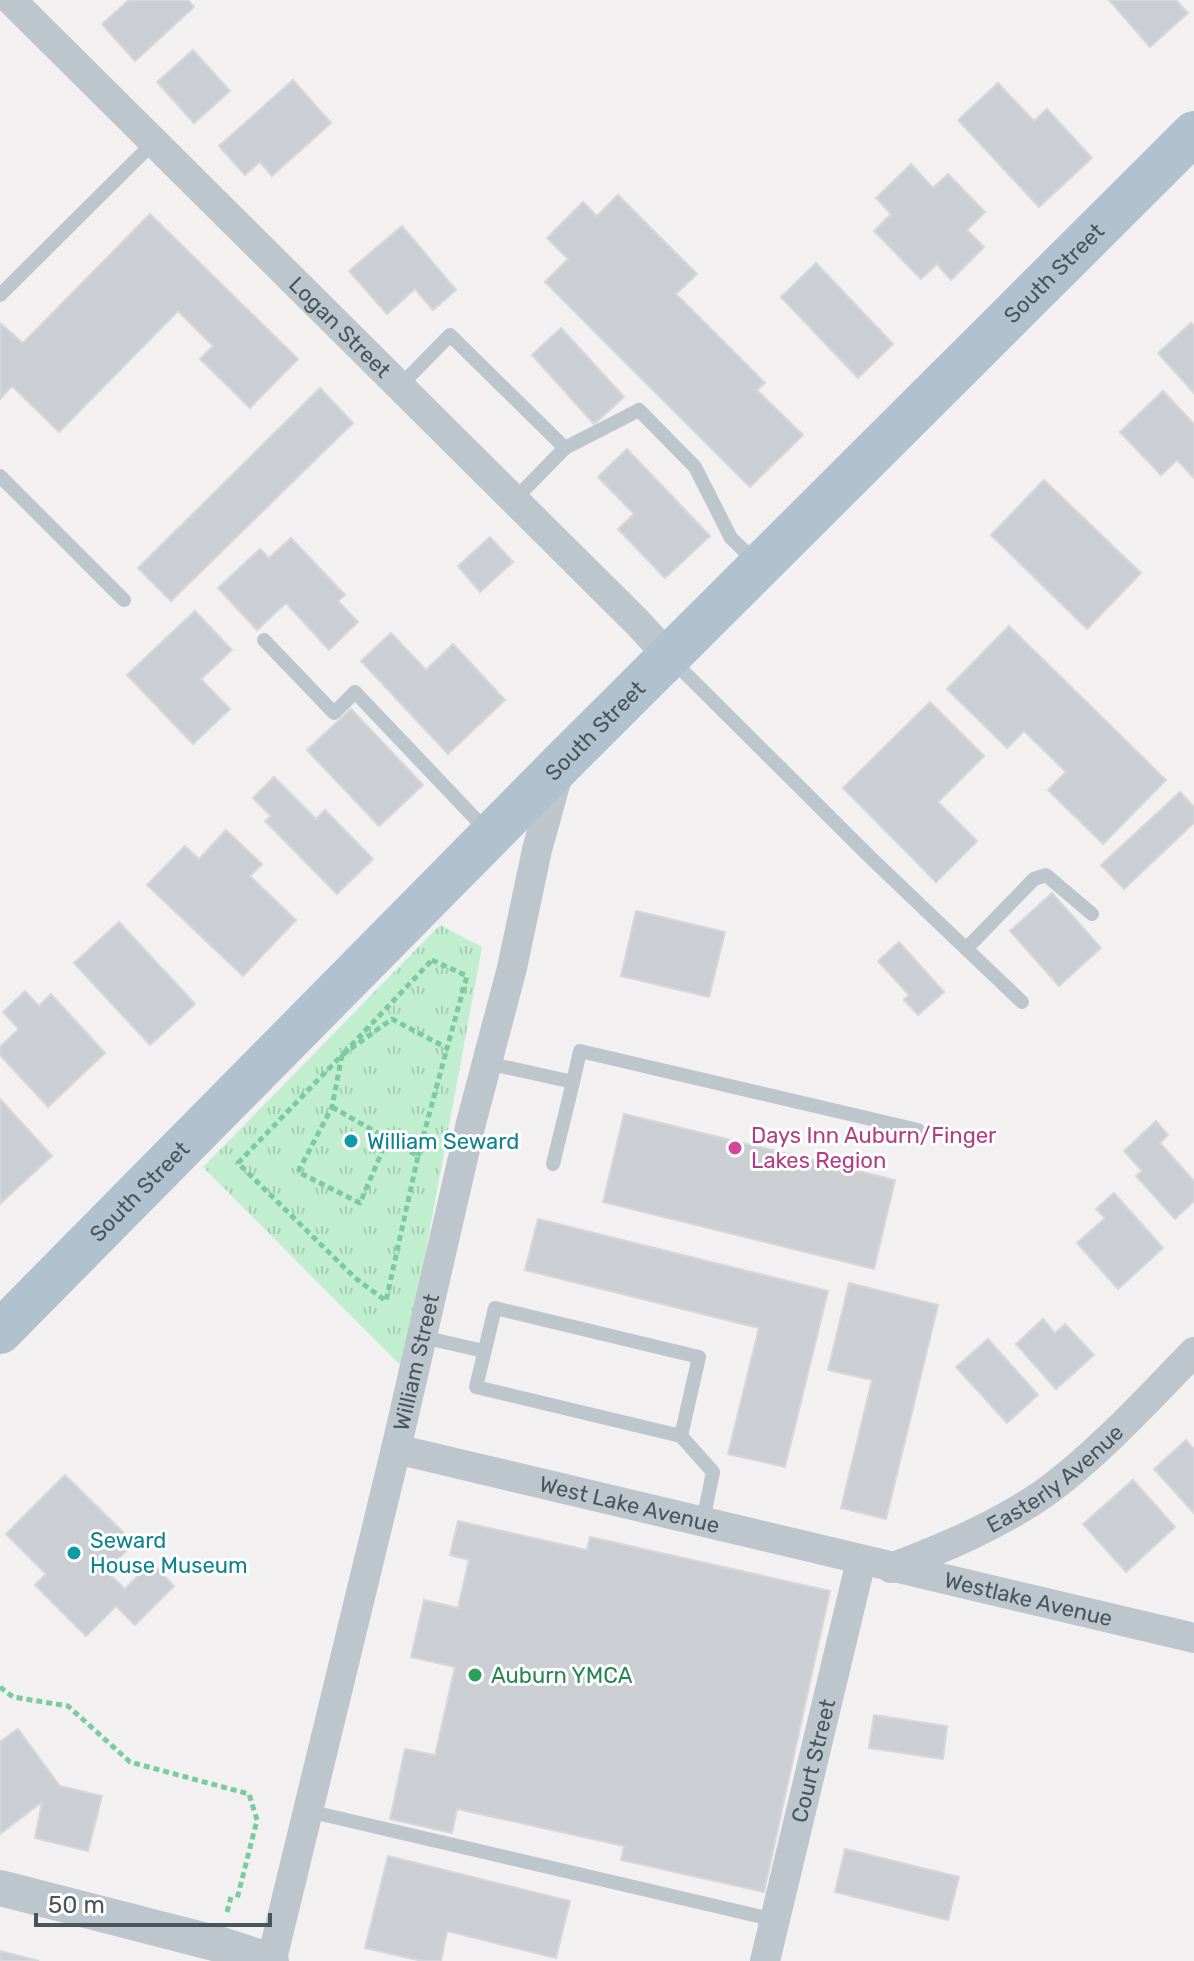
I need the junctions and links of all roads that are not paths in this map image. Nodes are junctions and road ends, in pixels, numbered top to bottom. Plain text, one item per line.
1 (11, 0) edge
2 (1194, 133) edge
3 (154, 142) junction
4 (0, 295) edge
5 (400, 386) junction
6 (565, 448) junction
7 (0, 476) edge
8 (514, 500) junction
9 (759, 565) junction
10 (124, 600) dead end
11 (264, 640) dead end
12 (668, 656) junction
13 (561, 764) junction
14 (491, 835) junction
15 (1092, 914) dead end
16 (966, 949) junction
17 (1022, 1002) dead end
18 (487, 1063) junction
19 (573, 1082) junction
20 (918, 1130) dead end
21 (553, 1164) dead end
22 (0, 1332) edge
23 (422, 1337) junction
24 (484, 1351) junction
25 (1194, 1352) edge
26 (681, 1436) junction
27 (396, 1449) junction
28 (703, 1521) junction
29 (861, 1561) junction
30 (891, 1568) junction
31 (1194, 1638) edge
32 (308, 1811) junction
33 (0, 1888) edge
34 (775, 1920) junction
35 (272, 1960) edge
36 (765, 1961) edge

1 - 3 street, Logan Street
2 - 9 main road, South Street
3 - 4 lane
3 - 5 street, Logan Street
5 - 6 lane
5 - 8 street, Logan Street
6 - 8 lane
6 - 9 lane
7 - 10 lane
8 - 12 street, Logan Street
9 - 12 main road, South Street
11 - 14 lane
12 - 13 main road, South Street
12 - 16 lane
13 - 14 main road, South Street
13 - 18 street, William Street
14 - 22 main road, South Street
15 - 16 lane
16 - 17 lane
18 - 19 lane
18 - 23 street, William Street
19 - 20 lane
19 - 21 lane
23 - 24 lane
23 - 27 street, William Street
24 - 26 lane
24 - 26 lane
25 - 30 street, Easterly Avenue
26 - 28 lane
27 - 28 street, West Lake Avenue
27 - 32 street, William Street
28 - 29 street, West Lake Avenue
29 - 30 street, Westlake Avenue
29 - 34 street, Court Street
30 - 31 street, Westlake Avenue
32 - 34 lane
32 - 35 street, William Street
33 - 35 street
34 - 36 street, Court Street

